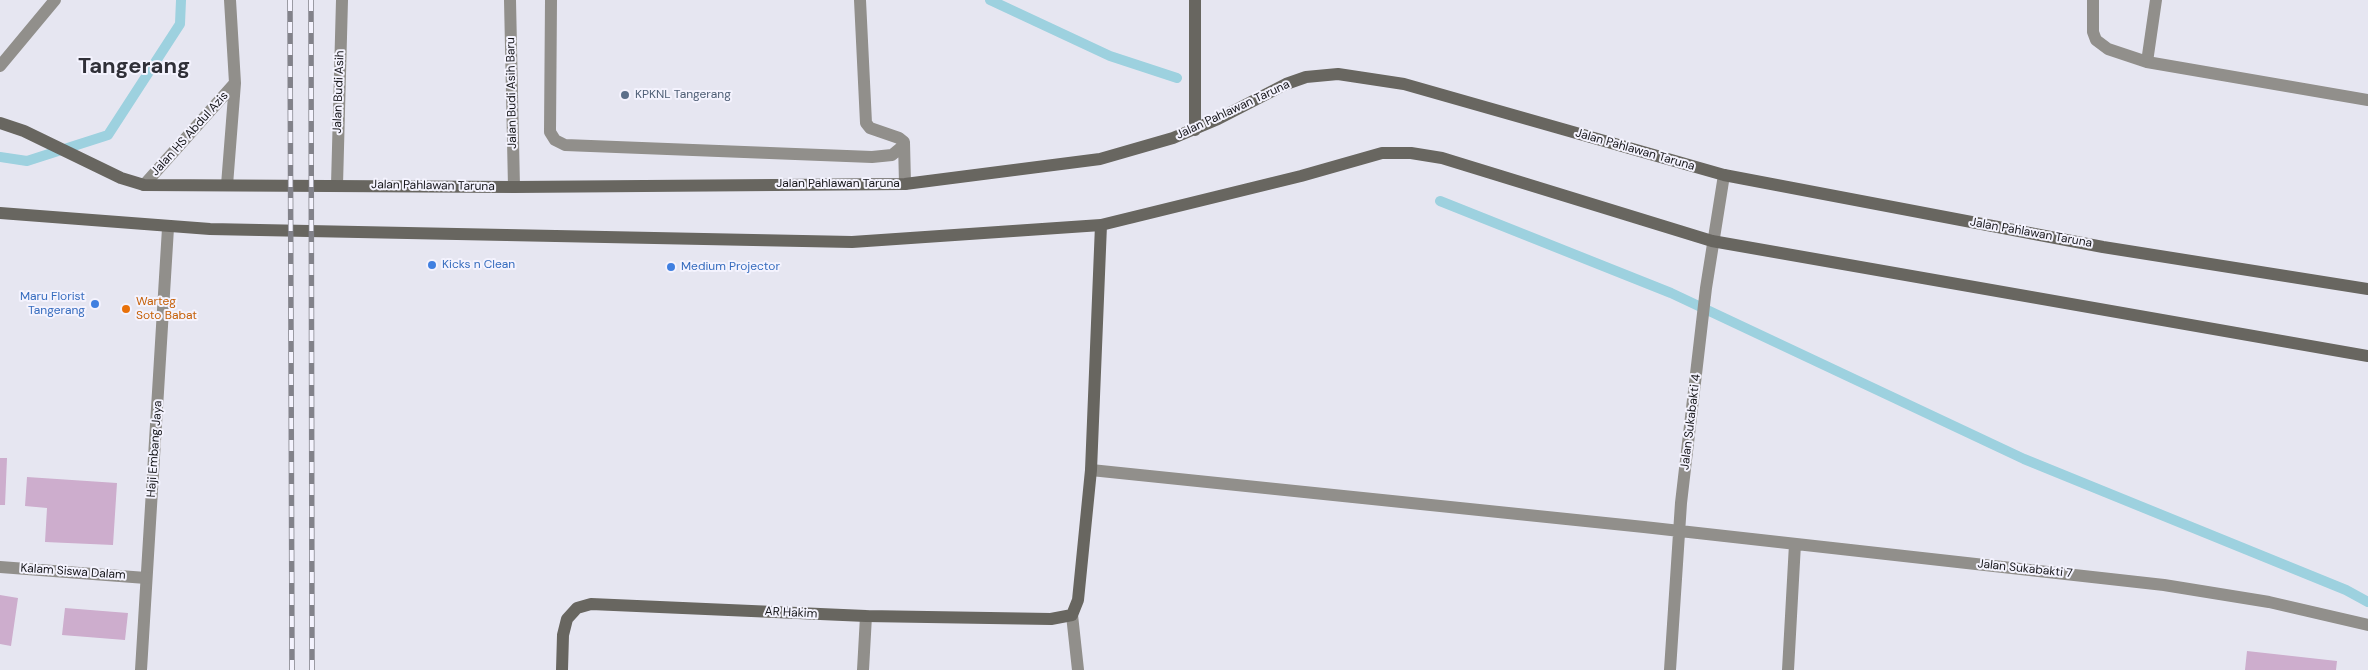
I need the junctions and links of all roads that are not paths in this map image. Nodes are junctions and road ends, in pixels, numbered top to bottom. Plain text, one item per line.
1 (55, 0) edge
2 (230, 0) edge
3 (342, 0) edge
4 (510, 0) edge
5 (551, 0) edge
6 (860, 0) edge
7 (1195, 0) edge
8 (2093, 0) edge
9 (2156, 0) edge
10 (2147, 62) junction
11 (0, 66) edge
12 (235, 83) junction
13 (2368, 100) edge
14 (0, 123) edge
15 (1194, 130) junction
16 (904, 145) junction
17 (1724, 175) junction
18 (905, 184) junction
19 (144, 185) junction
20 (337, 185) junction
21 (228, 186) junction
22 (514, 187) junction
23 (0, 213) edge
24 (1101, 225) junction
25 (168, 228) junction
26 (1712, 241) junction
27 (2368, 289) edge
28 (2368, 356) edge
29 (1090, 470) junction
30 (1679, 531) junction
31 (1795, 544) junction
32 (0, 567) edge
33 (146, 578) junction
34 (1072, 615) junction
35 (866, 616) junction
36 (2368, 625) edge
37 (141, 670) edge
38 (562, 670) edge
39 (863, 670) edge
40 (1078, 670) edge
41 (1670, 670) edge
42 (1788, 670) edge

1 - 11 street
2 - 12 street, Jalan HS Abdul Azis
3 - 20 street, Jalan Budi Asih
4 - 22 street, Jalan Budi Asih Baru
5 - 16 street
6 - 16 street
7 - 15 main road
8 - 10 street
9 - 10 street
10 - 13 street
12 - 19 street, Jalan HS Abdul Azis
12 - 21 street, Jalan HS Abdul Azis
14 - 19 main road, Jalan Pahlawan Taruna
15 - 17 main road, Jalan Pahlawan Taruna
15 - 18 main road, Jalan Pahlawan Taruna
16 - 18 street
17 - 26 street, Jalan Sukabakti 4
17 - 27 main road, Jalan Pahlawan Taruna
18 - 22 main road, Jalan Pahlawan Taruna
19 - 21 main road, Jalan Pahlawan Taruna
20 - 21 main road, Jalan Pahlawan Taruna
20 - 22 main road, Jalan Pahlawan Taruna
23 - 25 main road
24 - 25 main road
24 - 26 main road
24 - 29 main road
25 - 33 street, Haji Embang Jaya
26 - 28 main road
26 - 30 street, Jalan Sukabakti 4
29 - 30 street, Jalan Sukabakti 7
29 - 34 main road
30 - 31 street, Jalan Sukabakti 7
30 - 41 street, Jalan Sukabakti 4
31 - 36 street, Jalan Sukabakti 7
31 - 42 street
32 - 33 street, Kalam Siswa Dalam
33 - 37 street, Haji Embang Jaya
34 - 35 main road, AR Hakim
34 - 40 street
35 - 38 main road, AR Hakim
35 - 39 street

